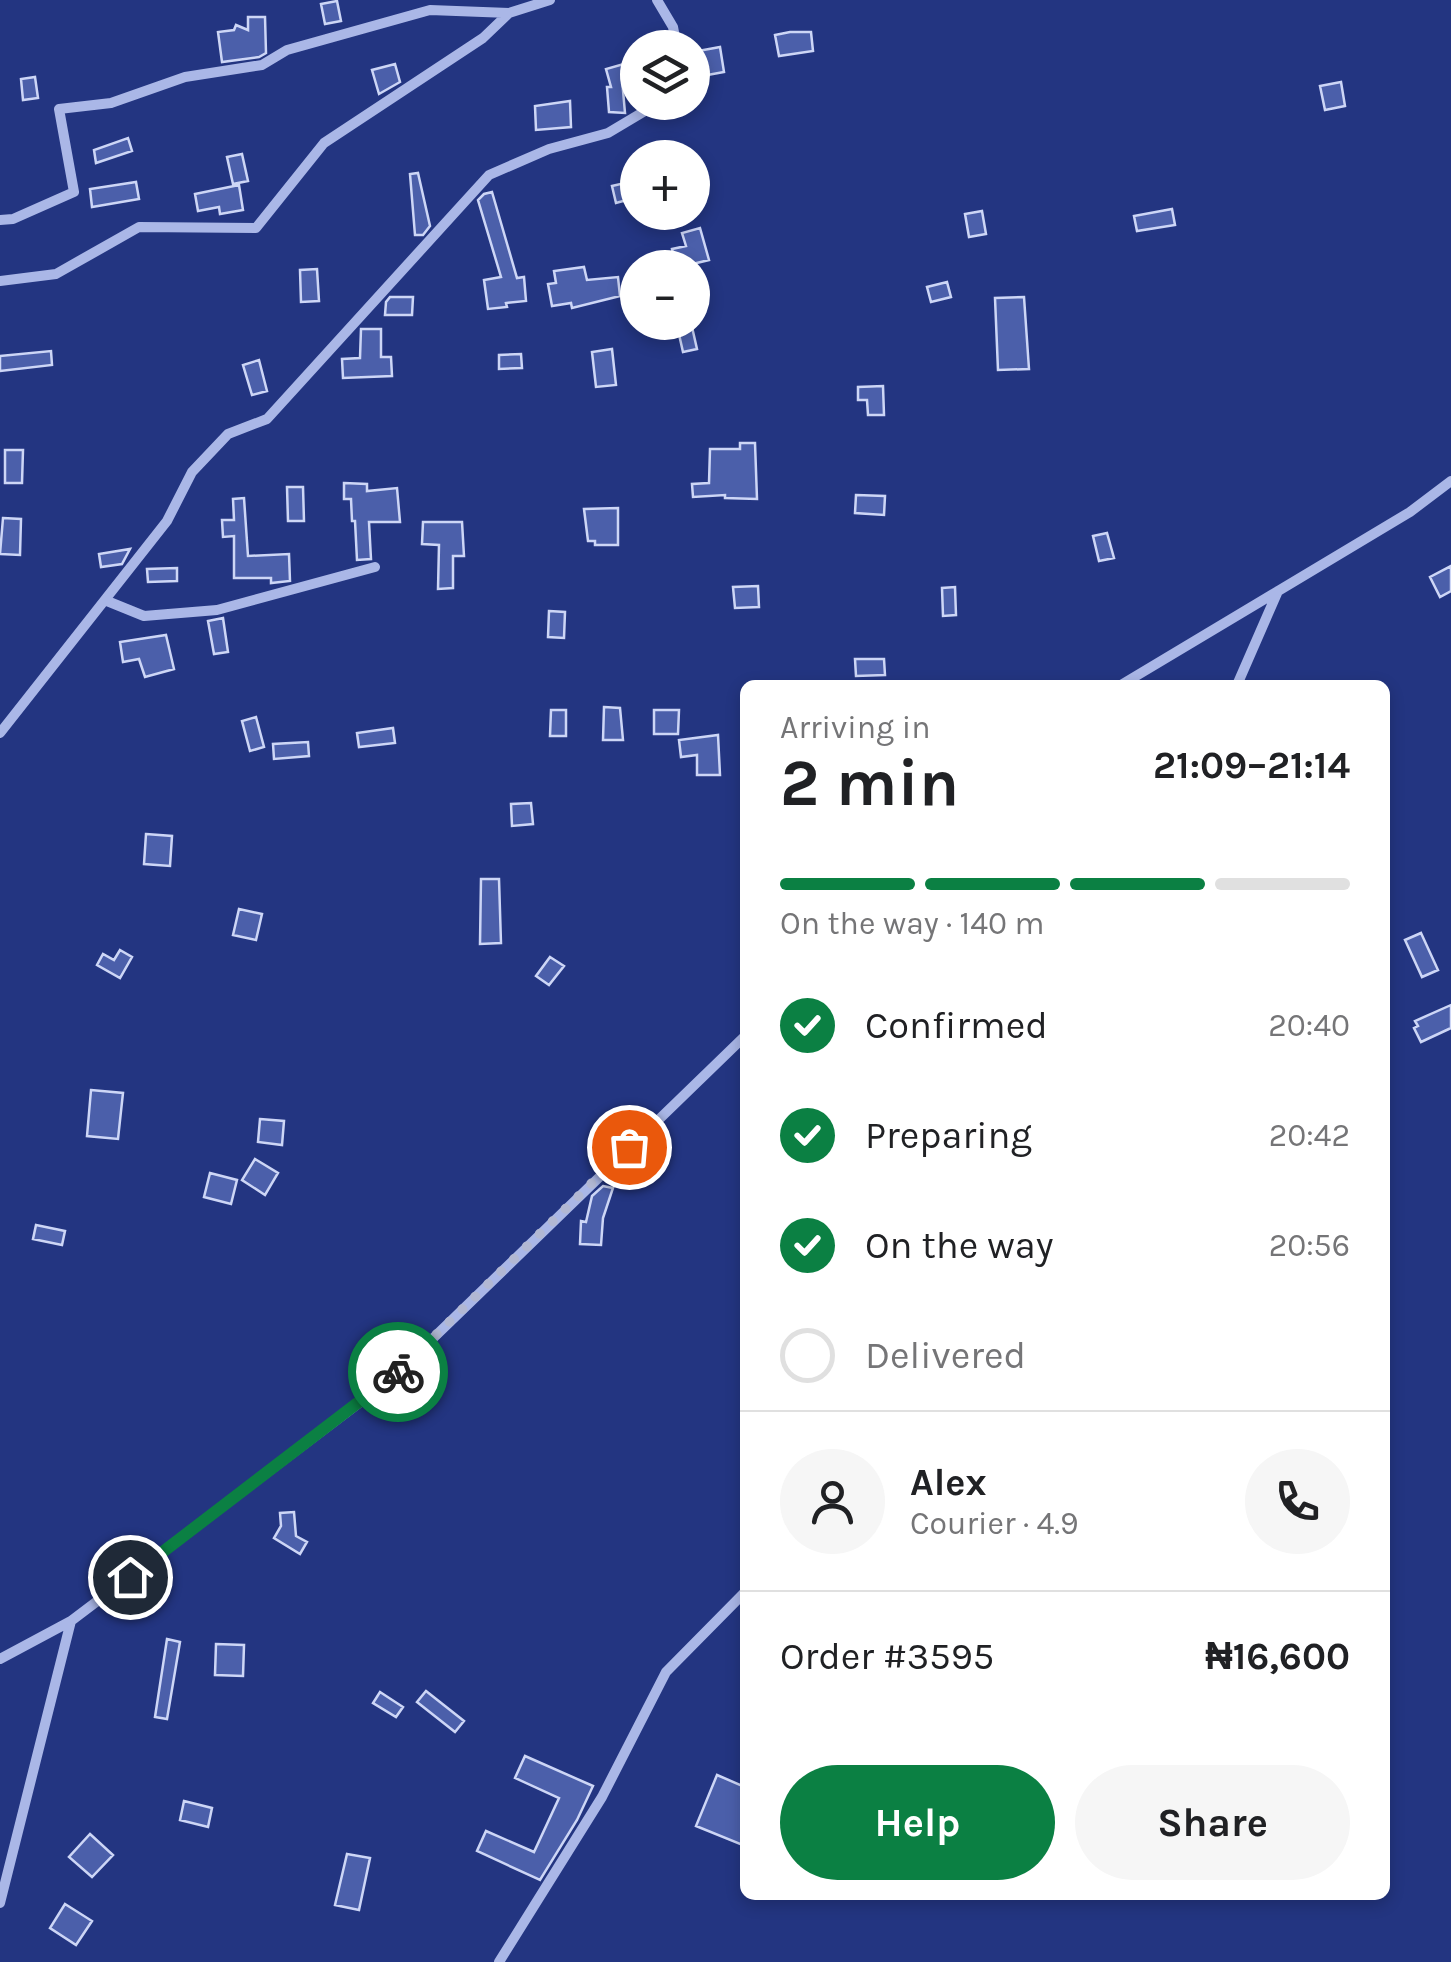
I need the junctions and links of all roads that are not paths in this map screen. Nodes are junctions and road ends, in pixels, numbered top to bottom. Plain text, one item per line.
1 (550, 0) edge
2 (658, 0) edge
3 (510, 12) junction
4 (674, 30) edge
5 (629, 120) edge
6 (0, 220) edge
7 (0, 281) edge
8 (1451, 481) edge
9 (375, 567) dead end
10 (1278, 591) junction
11 (108, 600) junction
12 (1129, 680) edge
13 (1239, 680) edge
14 (0, 733) edge
15 (740, 1041) edge
16 (740, 1597) edge
17 (71, 1621) junction
18 (0, 1659) edge
19 (0, 1903) edge
20 (500, 1962) edge

1 - 3 street
2 - 4 street
3 - 6 street
3 - 7 street
5 - 11 street
8 - 10 street
9 - 11 street
10 - 12 street
10 - 13 street
11 - 14 street
15 - 17 street
16 - 20 street
17 - 18 street
17 - 19 street

